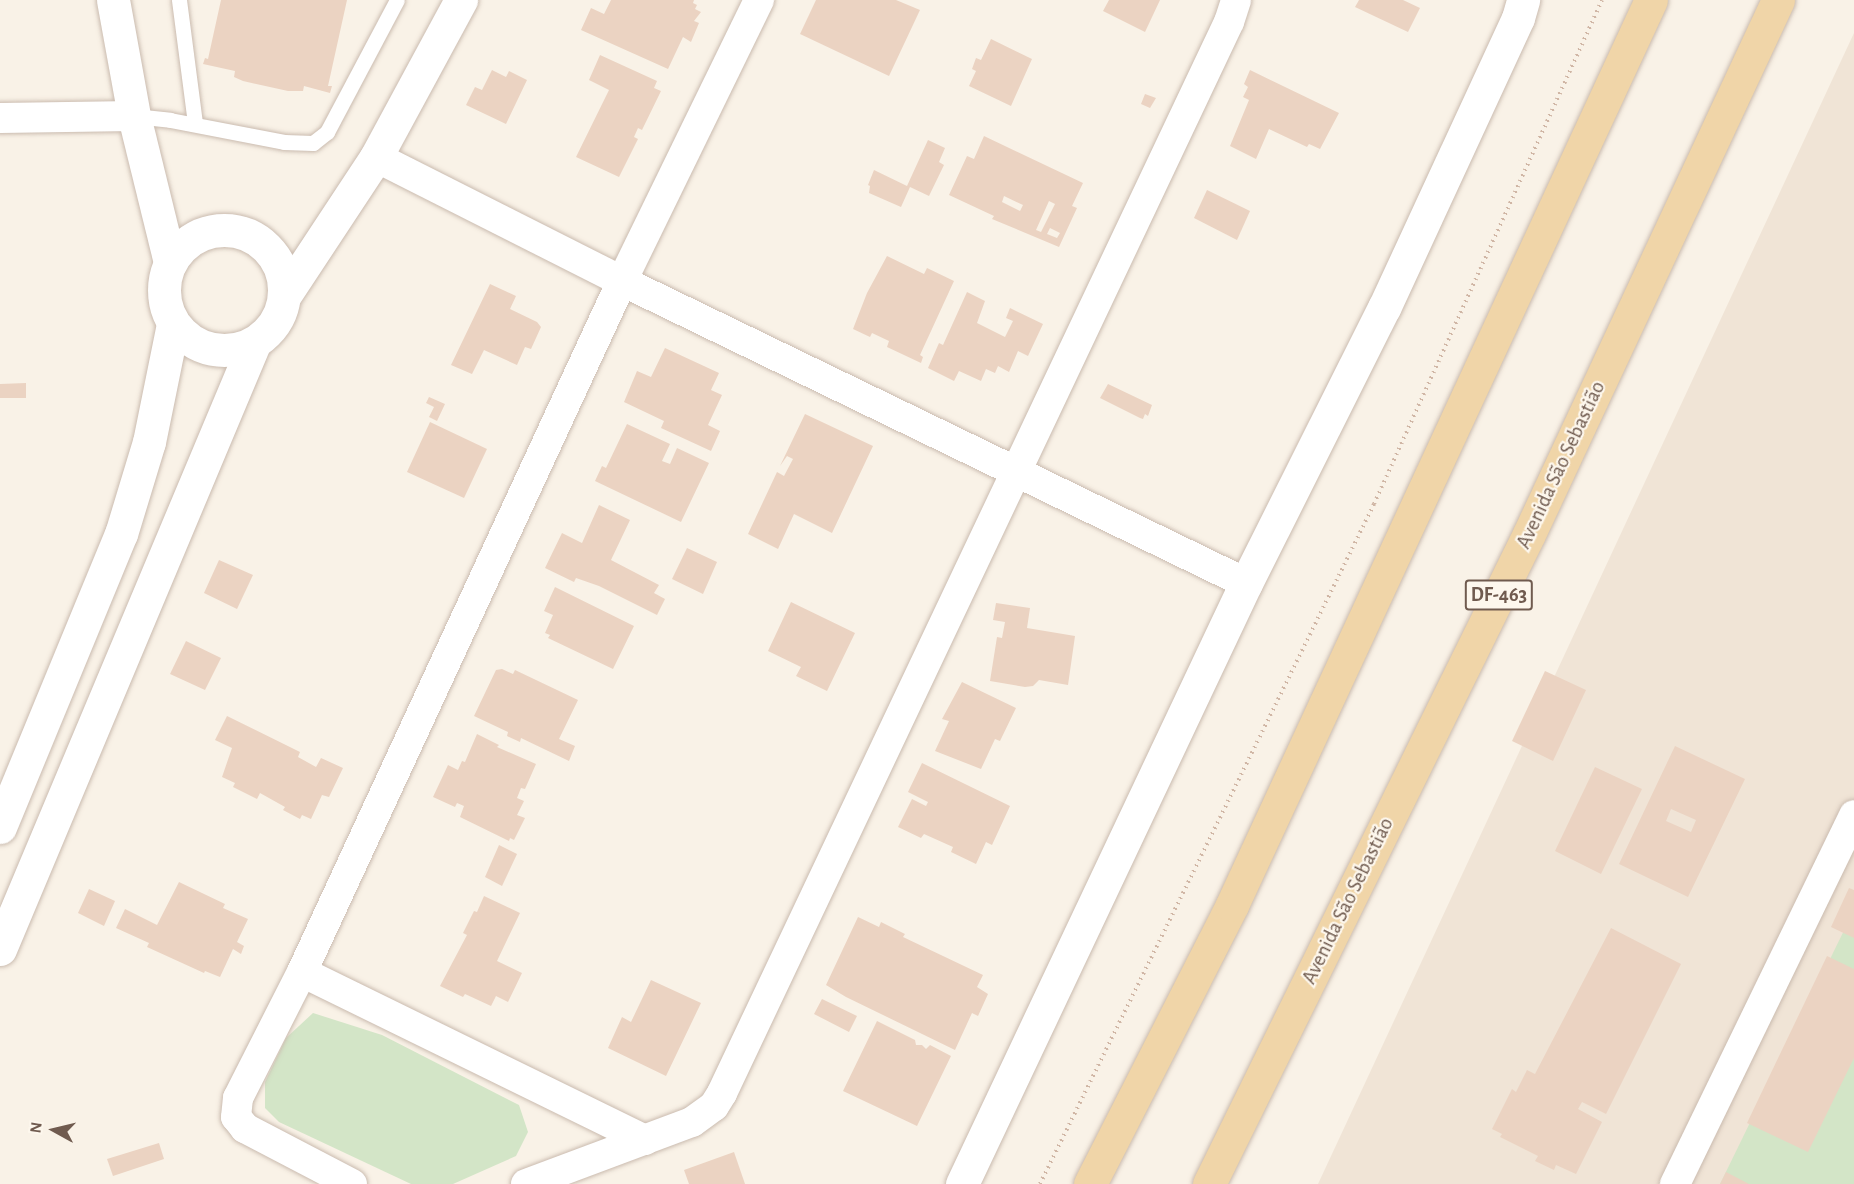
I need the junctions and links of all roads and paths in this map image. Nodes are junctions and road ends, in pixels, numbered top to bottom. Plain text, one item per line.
1 (113, 0) edge
2 (179, 0) edge
3 (397, 0) edge
4 (461, 0) edge
5 (759, 0) edge
6 (1236, 0) edge
7 (1523, 0) edge
8 (1602, 0) edge
9 (1651, 0) edge
10 (1778, 0) edge
11 (134, 116) junction
12 (0, 118) edge
13 (195, 124) junction
14 (376, 157) junction
15 (170, 263) junction
16 (622, 281) junction
17 (285, 295) junction
18 (173, 324) junction
19 (254, 344) junction
20 (1015, 472) junction
21 (1246, 583) junction
22 (1854, 814) edge
23 (0, 827) edge
24 (0, 949) edge
25 (302, 972) junction
26 (645, 1140) junction
27 (352, 1184) edge
28 (526, 1184) edge
29 (962, 1184) edge
30 (1040, 1184) edge
31 (1090, 1184) edge
32 (1209, 1184) edge
33 (1675, 1184) edge

1 - 11 street
2 - 13 lane
3 - 13 lane
4 - 14 street
5 - 16 street
6 - 20 street
7 - 21 street
8 - 30 path
9 - 31 main road
10 - 32 main road, Avenida São Sebastião / DF-463
11 - 12 street
11 - 13 lane
11 - 15 street
14 - 16 street
14 - 17 street
15 - 17 street
15 - 18 street
16 - 20 street
16 - 25 street
17 - 19 street
18 - 19 street
18 - 23 street
19 - 24 street
20 - 21 street
20 - 26 street
21 - 29 street
22 - 33 street
25 - 26 street
25 - 27 street
26 - 28 street

